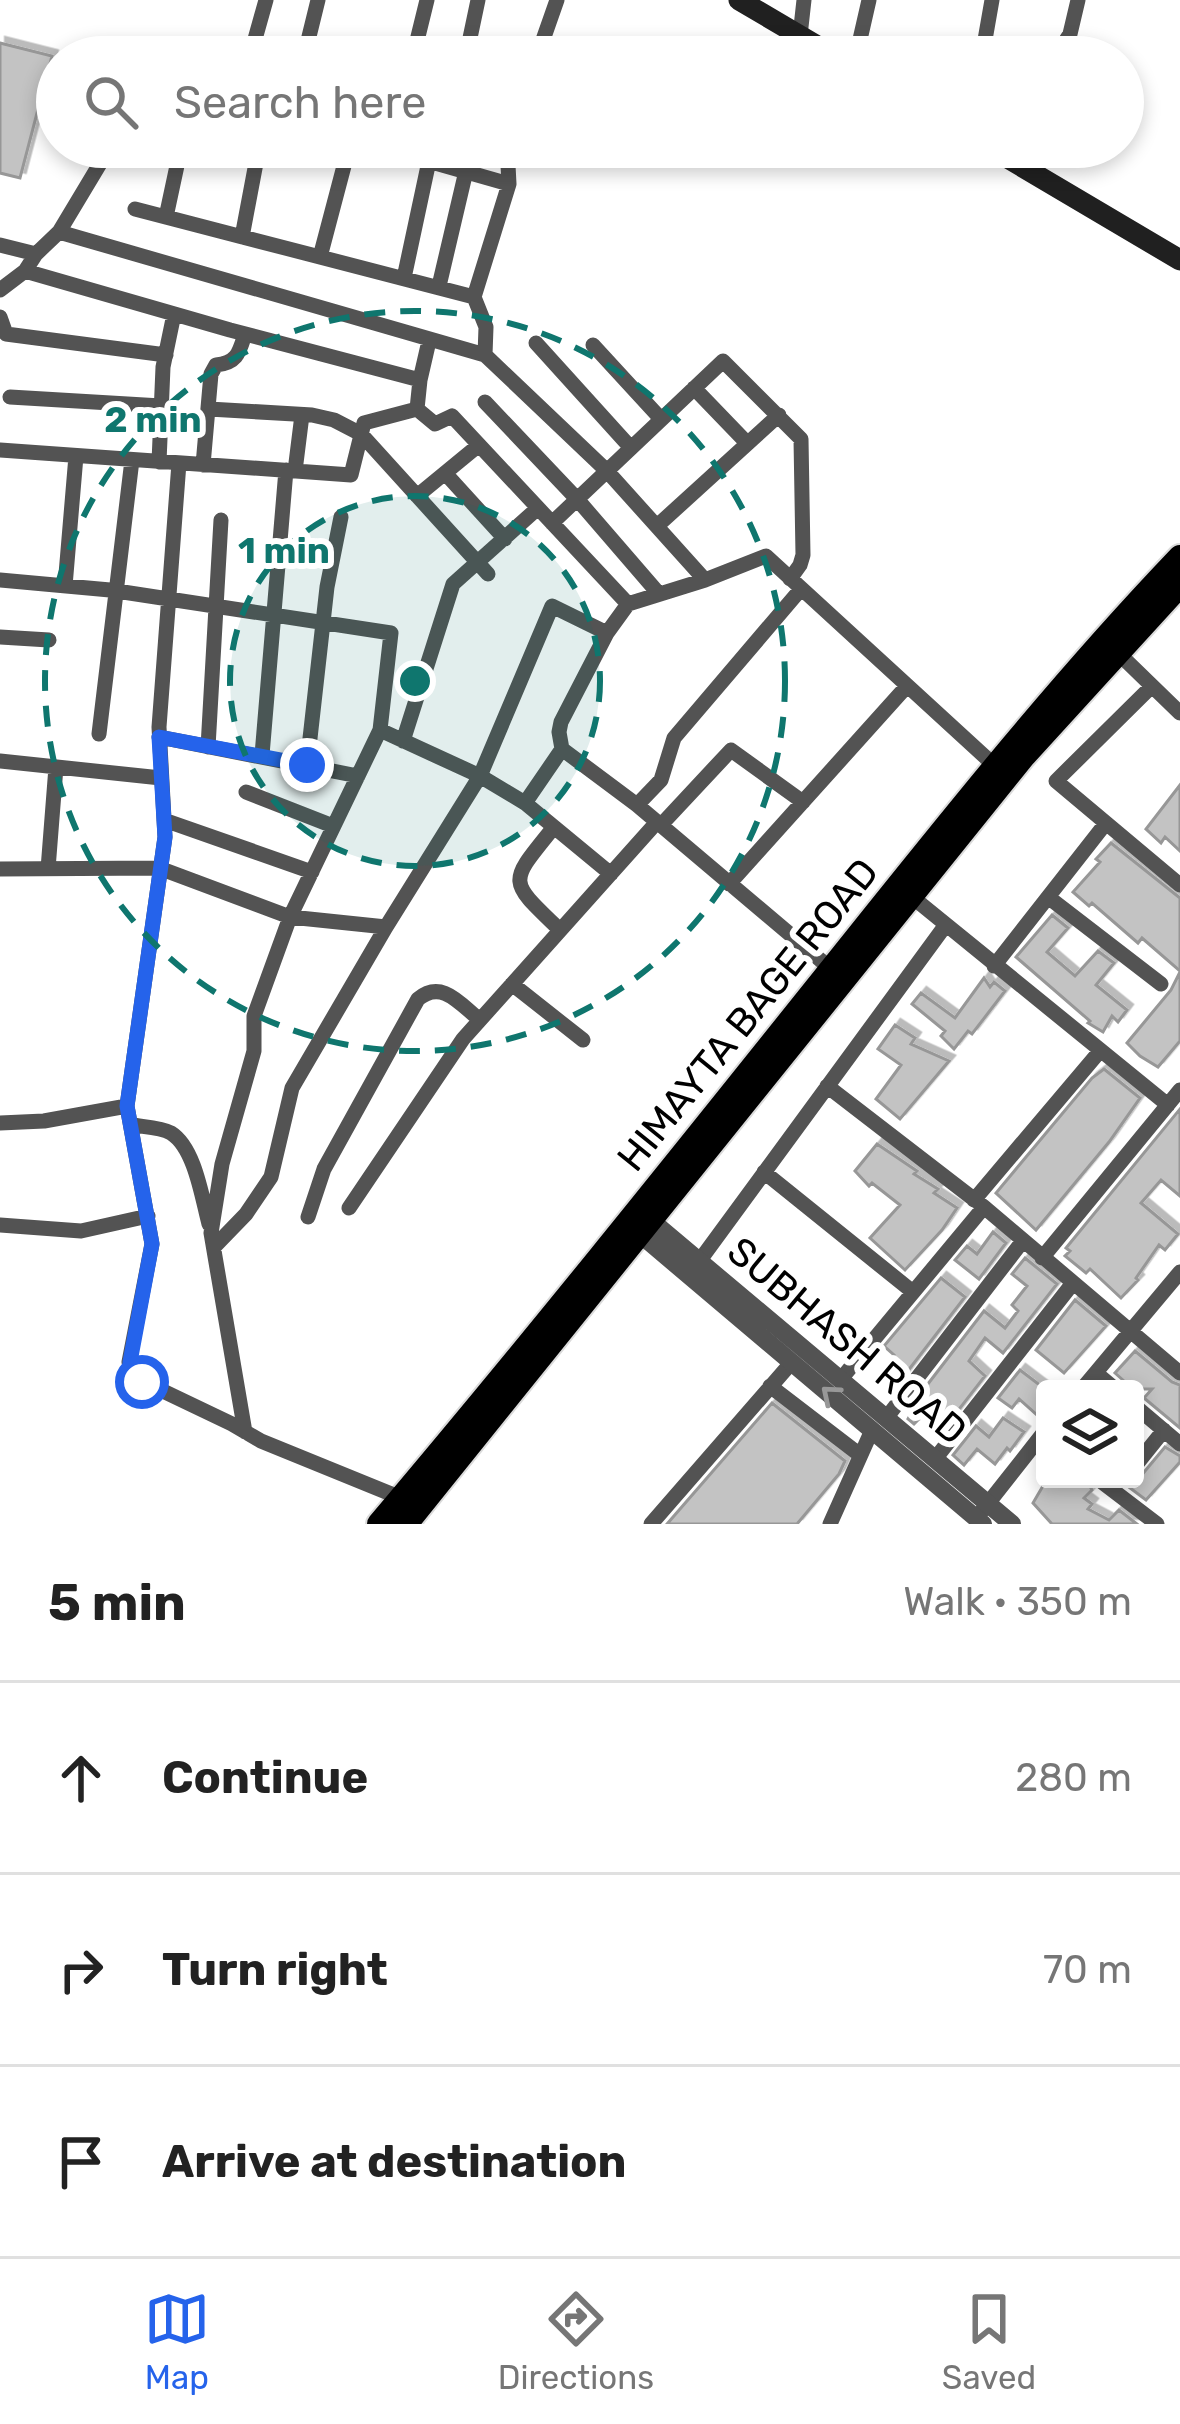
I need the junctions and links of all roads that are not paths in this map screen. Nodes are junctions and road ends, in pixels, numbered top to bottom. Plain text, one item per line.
1 (266, 0) edge
2 (319, 0) edge
3 (427, 0) edge
4 (478, 0) edge
5 (557, 0) edge
6 (804, 0) edge
7 (869, 0) edge
8 (992, 0) edge
9 (1078, 0) edge
10 (743, 1) edge
11 (256, 36) edge
12 (310, 36) edge
13 (418, 36) edge
14 (470, 36) edge
15 (544, 36) edge
16 (800, 36) joint
17 (861, 36) edge
18 (986, 36) edge
19 (1069, 36) edge
20 (97, 168) edge
21 (176, 168) edge
22 (255, 168) edge
23 (343, 168) edge
24 (427, 168) edge
25 (456, 168) edge
26 (508, 168) edge
27 (1025, 168) edge
28 (1028, 170) joint
29 (466, 171) junction
30 (509, 184) junction
31 (135, 209) dead end
32 (166, 217) junction
33 (58, 232) junction
34 (242, 237) junction
35 (0, 245) edge
36 (36, 254) junction
37 (320, 257) junction
38 (1180, 260) edge
39 (25, 271) junction
40 (404, 278) junction
41 (439, 286) junction
42 (0, 290) edge
43 (474, 297) junction
44 (174, 314) junction
45 (0, 317) edge
46 (245, 334) junction
47 (429, 340) junction
48 (536, 343) dead end
49 (593, 345) dead end
50 (166, 355) junction
51 (485, 355) junction
52 (420, 380) junction
53 (694, 388) junction
54 (10, 397) dead end
55 (485, 402) dead end
56 (161, 406) junction
57 (208, 409) junction
58 (417, 409) junction
59 (302, 415) junction
60 (779, 415) junction
61 (661, 419) junction
62 (361, 434) junction
63 (747, 443) junction
64 (479, 445) junction
65 (631, 448) junction
66 (0, 451) edge
67 (76, 456) junction
68 (132, 460) junction
69 (159, 462) junction
70 (179, 463) junction
71 (203, 465) junction
72 (290, 471) junction
73 (608, 471) junction
74 (446, 473) junction
75 (417, 496) junction
76 (578, 500) junction
77 (538, 508) junction
78 (341, 517) dead end
79 (221, 520) dead end
80 (552, 523) junction
81 (657, 526) junction
82 (505, 538) junction
83 (1180, 556) edge
84 (483, 568) junction
85 (0, 580) edge
86 (705, 580) junction
87 (796, 584) junction
88 (1180, 585) edge
89 (65, 586) junction
90 (116, 591) junction
91 (659, 594) junction
92 (170, 599) junction
93 (628, 604) junction
94 (215, 606) junction
95 (274, 615) junction
96 (324, 623) junction
97 (608, 633) junction
98 (0, 637) edge
99 (49, 640) dead end
100 (1110, 645) junction
101 (907, 686) junction
102 (1152, 686) junction
103 (1180, 713) edge
104 (380, 730) junction
105 (99, 734) dead end
106 (159, 737) junction
107 (403, 740) junction
108 (208, 747) junction
109 (562, 749) junction
110 (262, 755) junction
111 (0, 761) edge
112 (307, 765) junction
113 (994, 765) junction
114 (56, 767) junction
115 (358, 776) junction
116 (480, 776) junction
117 (161, 778) junction
118 (246, 792) dead end
119 (802, 802) junction
120 (525, 803) junction
121 (637, 806) junction
122 (164, 820) junction
123 (1106, 823) junction
124 (659, 824) junction
125 (333, 826) junction
126 (554, 827) junction
127 (160, 868) junction
128 (0, 869) edge
129 (48, 869) junction
130 (312, 872) junction
131 (610, 874) junction
132 (729, 884) junction
133 (1180, 885) edge
134 (911, 896) junction
135 (1048, 897) junction
136 (290, 917) junction
137 (945, 926) junction
138 (386, 927) junction
139 (560, 930) junction
140 (994, 966) junction
141 (831, 969) junction
142 (512, 984) junction
143 (1161, 984) dead end
144 (480, 1020) junction
145 (584, 1040) dead end
146 (1100, 1051) junction
147 (827, 1086) junction
148 (1180, 1090) edge
149 (1168, 1105) junction
150 (127, 1106) junction
151 (0, 1123) edge
152 (132, 1125) junction
153 (764, 1172) junction
154 (979, 1203) junction
155 (349, 1208) dead end
156 (148, 1216) junction
157 (308, 1217) dead end
158 (639, 1222) junction
159 (0, 1225) edge
160 (213, 1239) junction
161 (1022, 1242) junction
162 (1042, 1258) junction
163 (695, 1267) junction
164 (1180, 1272) edge
165 (1073, 1283) junction
166 (914, 1292) junction
167 (1132, 1330) junction
168 (792, 1362) junction
169 (1096, 1373) junction
170 (1180, 1373) edge
171 (841, 1379) junction
172 (1090, 1380) edge
173 (1104, 1380) edge
174 (770, 1387) junction
175 (1144, 1413) edge
176 (879, 1424) junction
177 (1164, 1430) junction
178 (245, 1432) junction
179 (1036, 1444) edge
180 (1180, 1444) edge
181 (860, 1455) junction
182 (1144, 1455) edge
183 (935, 1459) junction
184 (1122, 1488) edge
185 (400, 1498) junction
186 (982, 1515) edge
187 (379, 1524) edge
188 (406, 1524) edge
189 (651, 1524) edge
190 (830, 1524) edge
191 (1012, 1524) edge
192 (1157, 1524) edge

1 - 11 street
2 - 12 street
3 - 13 street
4 - 14 street
5 - 15 street
6 - 16 street
7 - 17 street
8 - 18 street
9 - 19 street
10 - 16 main road
20 - 33 street
21 - 32 street
22 - 34 street
23 - 37 street
24 - 40 street
25 - 29 street
26 - 30 street
27 - 28 main road
28 - 38 main road
29 - 30 street
29 - 41 street
30 - 43 street
31 - 32 street
32 - 34 street
33 - 36 street
33 - 47 street
34 - 37 street
35 - 36 street
36 - 39 street
37 - 40 street
39 - 42 street
39 - 44 street
40 - 41 street
41 - 43 street
43 - 51 street
44 - 46 street
44 - 50 street
45 - 50 street
46 - 52 street
46 - 57 street
47 - 51 street
47 - 52 street
48 - 65 street
49 - 61 street
50 - 56 street
51 - 73 street
52 - 58 street
53 - 60 street
53 - 61 street
53 - 63 street
54 - 56 street
55 - 76 street
56 - 69 street
57 - 59 street
57 - 71 street
58 - 62 street
58 - 64 street
59 - 62 street
59 - 72 street
60 - 63 street
60 - 87 street
61 - 65 street
62 - 72 street
62 - 75 street
63 - 81 street
64 - 74 street
64 - 77 street
65 - 73 street
66 - 67 street
67 - 68 street
67 - 89 street
68 - 69 street
68 - 90 street
69 - 70 street
70 - 71 street
70 - 92 street
71 - 72 street
72 - 95 street
73 - 76 street
73 - 81 street
74 - 75 street
74 - 82 street
75 - 84 street
76 - 80 street
76 - 91 street
77 - 80 street
77 - 82 street
78 - 96 street
79 - 94 street
80 - 93 street
81 - 86 street
82 - 84 street
83 - 100 main road, HIMAYTA BAGE ROAD
84 - 107 street
85 - 89 street
86 - 87 street
86 - 91 street
87 - 101 street
87 - 121 street
88 - 100 main road
89 - 90 street
90 - 92 street
90 - 105 street
91 - 93 street
92 - 94 street
92 - 106 street
93 - 97 street
94 - 95 street
94 - 108 street
95 - 96 street
95 - 110 street
96 - 104 street
96 - 112 street
97 - 109 street
97 - 116 street
98 - 99 street
100 - 102 street
100 - 113 main road, HIMAYTA BAGE ROAD
100 - 134 main road
101 - 113 street
101 - 119 street
102 - 103 street
102 - 123 street
104 - 107 street
104 - 115 street
106 - 108 street
106 - 117 street
107 - 116 street
108 - 110 street
109 - 120 street
109 - 121 street
110 - 112 street
111 - 114 street
112 - 115 street
113 - 141 main road, HIMAYTA BAGE ROAD
114 - 117 street
114 - 129 street
115 - 125 street
116 - 120 street
116 - 138 street
117 - 122 street
118 - 125 street
119 - 124 street
119 - 132 street
120 - 126 street
121 - 124 street
122 - 127 street
122 - 130 street
123 - 133 street
123 - 135 street
124 - 131 street
124 - 132 street
125 - 130 street
126 - 131 street
126 - 139 street
127 - 129 street
127 - 136 street
127 - 150 street
128 - 129 street
130 - 136 street
131 - 139 street
132 - 141 street
134 - 137 street
134 - 158 main road
135 - 140 street
135 - 143 street
136 - 138 street
136 - 160 street
137 - 140 street
137 - 147 street
138 - 160 street
139 - 142 street
140 - 146 street
141 - 158 main road, HIMAYTA BAGE ROAD
142 - 144 street
142 - 145 street
144 - 155 street
144 - 157 street
146 - 149 street
146 - 154 street
147 - 153 street
147 - 154 street
148 - 149 street
149 - 162 street
150 - 151 street
150 - 152 street
152 - 156 street
152 - 160 street
153 - 163 street
153 - 166 street
154 - 161 street
154 - 166 street
156 - 159 street
156 - 178 street
158 - 163 street, SUBHASH ROAD
158 - 185 main road, HIMAYTA BAGE ROAD
158 - 188 main road
160 - 178 street
161 - 162 street
161 - 176 street
162 - 165 street
163 - 168 street, SUBHASH ROAD
163 - 171 street, SUBHASH ROAD
164 - 167 street
165 - 167 street
165 - 183 street
166 - 171 street
167 - 169 street
167 - 170 street
168 - 174 street
176 -> 168 street, SUBHASH ROAD
169 - 172 street
169 - 173 street
171 - 176 street, SUBHASH ROAD
174 - 181 street
174 - 189 street
175 - 177 street
176 - 181 street
176 - 183 street, SUBHASH ROAD
176 - 186 street, SUBHASH ROAD
177 - 180 street
177 - 182 street
178 - 185 street
179 - 186 street
181 - 190 street
183 - 186 street, SUBHASH ROAD
184 - 192 street
185 - 187 main road, HIMAYTA BAGE ROAD
186 - 191 street, SUBHASH ROAD

